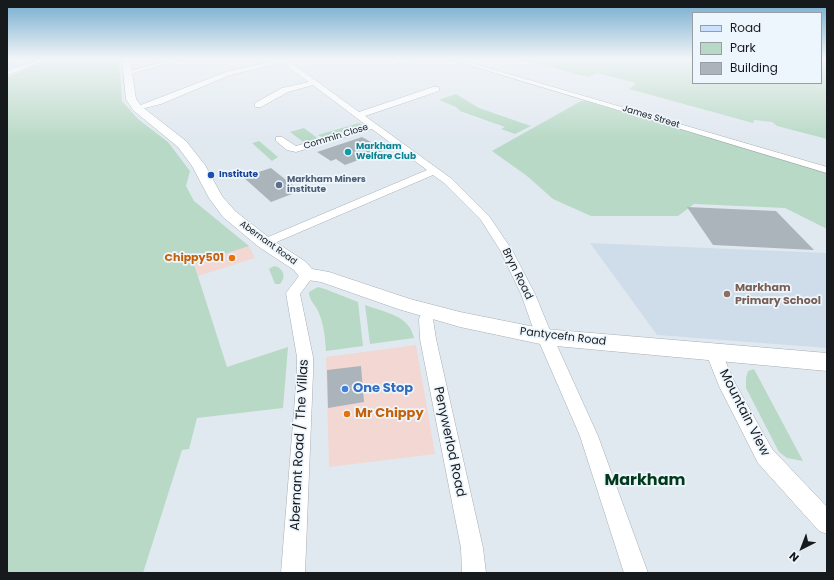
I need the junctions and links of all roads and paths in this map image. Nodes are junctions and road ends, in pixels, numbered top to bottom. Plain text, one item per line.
1 (128, 86) edge
2 (196, 86) edge
3 (301, 86) edge
4 (318, 86) edge
5 (543, 86) edge
6 (436, 89) dead end
7 (258, 105) dead end
8 (137, 108) junction
9 (359, 115) junction
10 (373, 126) junction
11 (278, 139) dead end
12 (435, 170) junction
13 (827, 170) edge
14 (265, 243) junction
15 (307, 275) junction
16 (429, 312) junction
17 (545, 336) junction
18 (714, 353) junction
19 (827, 362) edge
20 (827, 522) edge
21 (293, 573) edge
22 (474, 573) edge
23 (636, 573) edge

1 - 8 main road, Abernant Road
2 - 8 street
3 - 7 street
4 - 9 street, Bryn Road
5 - 13 street, James Street
6 - 9 street
8 - 14 main road, Abernant Road
9 - 10 street, Bryn Road
10 - 11 street, Commin Close
10 - 12 street, Bryn Road
12 - 14 street
12 - 17 street, Bryn Road
14 - 15 main road, Abernant Road
15 - 16 main road, Pantycefn Road
15 - 21 street, Abernant Road / The Villas
16 - 17 main road, Pantycefn Road
16 - 22 street, Penywerlod Road
17 - 18 main road, Pantycefn Road
17 - 23 street, Bryn Road
18 - 19 main road, Pantycefn Road
18 - 20 street, Mountain View

